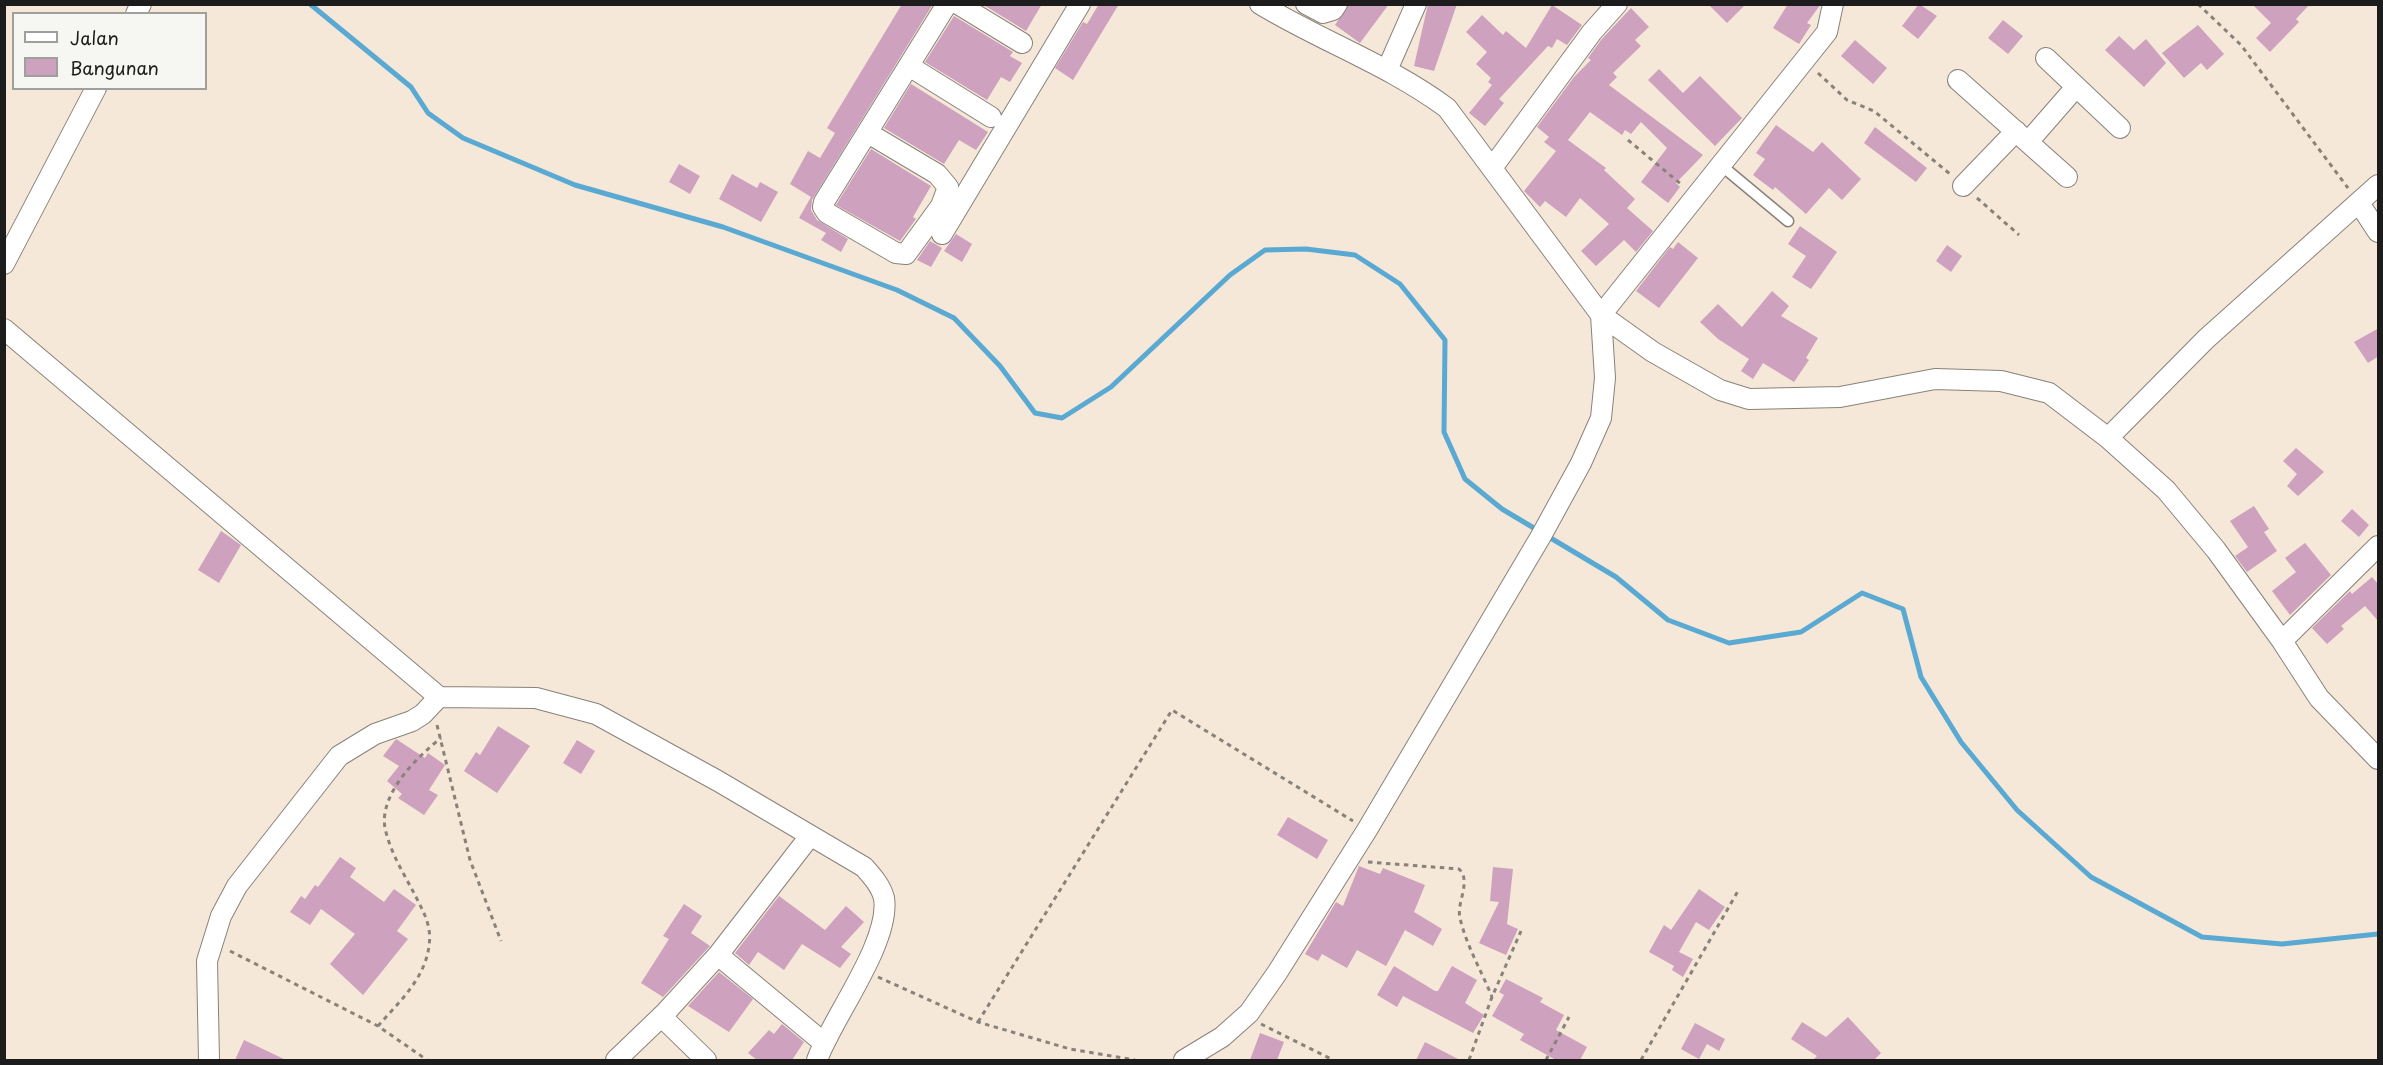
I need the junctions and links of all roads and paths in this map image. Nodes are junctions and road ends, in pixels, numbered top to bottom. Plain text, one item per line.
1 (947, 4) edge
2 (958, 4) edge
3 (1080, 4) edge
4 (1260, 4) edge
5 (1306, 4) edge
6 (1337, 4) edge
7 (1416, 4) edge
8 (1617, 4) edge
9 (1833, 4) edge
10 (2198, 4) edge
11 (1022, 43) dead end
12 (2046, 58) dead end
13 (1805, 61) junction
14 (909, 66) junction
15 (1388, 70) junction
16 (1958, 80) dead end
17 (2076, 87) junction
18 (95, 90) edge
19 (991, 117) dead end
20 (2120, 128) dead end
21 (868, 133) junction
22 (2022, 136) junction
23 (1628, 140) dead end
24 (1722, 166) junction
25 (1492, 168) junction
26 (2067, 177) dead end
27 (2379, 185) edge
28 (1963, 186) junction
29 (1697, 197) junction
30 (2359, 203) junction
31 (1788, 221) dead end
32 (2379, 232) edge
33 (942, 234) dead end
34 (2019, 235) dead end
35 (4, 264) edge
36 (1601, 315) junction
37 (4, 329) edge
38 (2108, 438) junction
39 (2379, 546) edge
40 (2282, 641) junction
41 (436, 701) junction
42 (441, 738) junction
43 (2374, 749) edge
44 (1367, 830) junction
45 (810, 837) junction
46 (1349, 860) junction
47 (1738, 891) dead end
48 (1521, 931) dead end
49 (212, 941) junction
50 (501, 942) dead end
51 (718, 955) junction
52 (864, 970) junction
53 (1492, 998) junction
54 (1249, 1013) junction
55 (662, 1017) junction
56 (1569, 1017) dead end
57 (978, 1022) junction
58 (378, 1026) junction
59 (819, 1056) edge
60 (209, 1060) edge
61 (427, 1060) edge
62 (616, 1060) edge
63 (706, 1060) edge
64 (1135, 1060) edge
65 (1184, 1060) edge
66 (1333, 1060) edge
67 (1469, 1060) edge
68 (1546, 1060) edge
69 (1641, 1060) edge

1 - 14 street
2 - 11 street
3 - 33 street
4 - 15 street
5 - 6 street
7 - 15 street
8 - 25 street
9 - 13 street
10 - 30 path
12 - 17 street
13 - 24 street
13 - 28 path
14 - 19 street
14 - 21 street
15 - 25 street
16 - 22 street
17 - 20 street
17 - 22 street
18 - 35 street
21 - 21 street
22 - 26 street
22 - 28 street
23 - 29 path
24 - 29 street
24 - 31 lane
25 - 36 street
27 - 30 street
28 - 34 path
29 - 36 street
30 - 32 street
30 - 38 street
36 - 38 street
36 - 44 street
37 - 41 street
38 - 40 street
39 - 40 street
40 - 43 street
41 - 42 path
41 - 45 street
41 - 49 street
42 - 50 path
42 - 58 path
44 - 46 street
44 - 57 path
45 - 51 street
45 - 52 street
46 - 53 path
46 - 54 street
47 - 69 path
48 - 53 path
49 - 58 path
49 - 60 street
51 - 55 street
51 - 59 street
52 - 57 path
52 - 59 street
53 - 67 path
54 - 65 street
54 - 66 path
55 - 62 street
55 - 63 street
56 - 68 path
57 - 64 path
58 - 61 path

